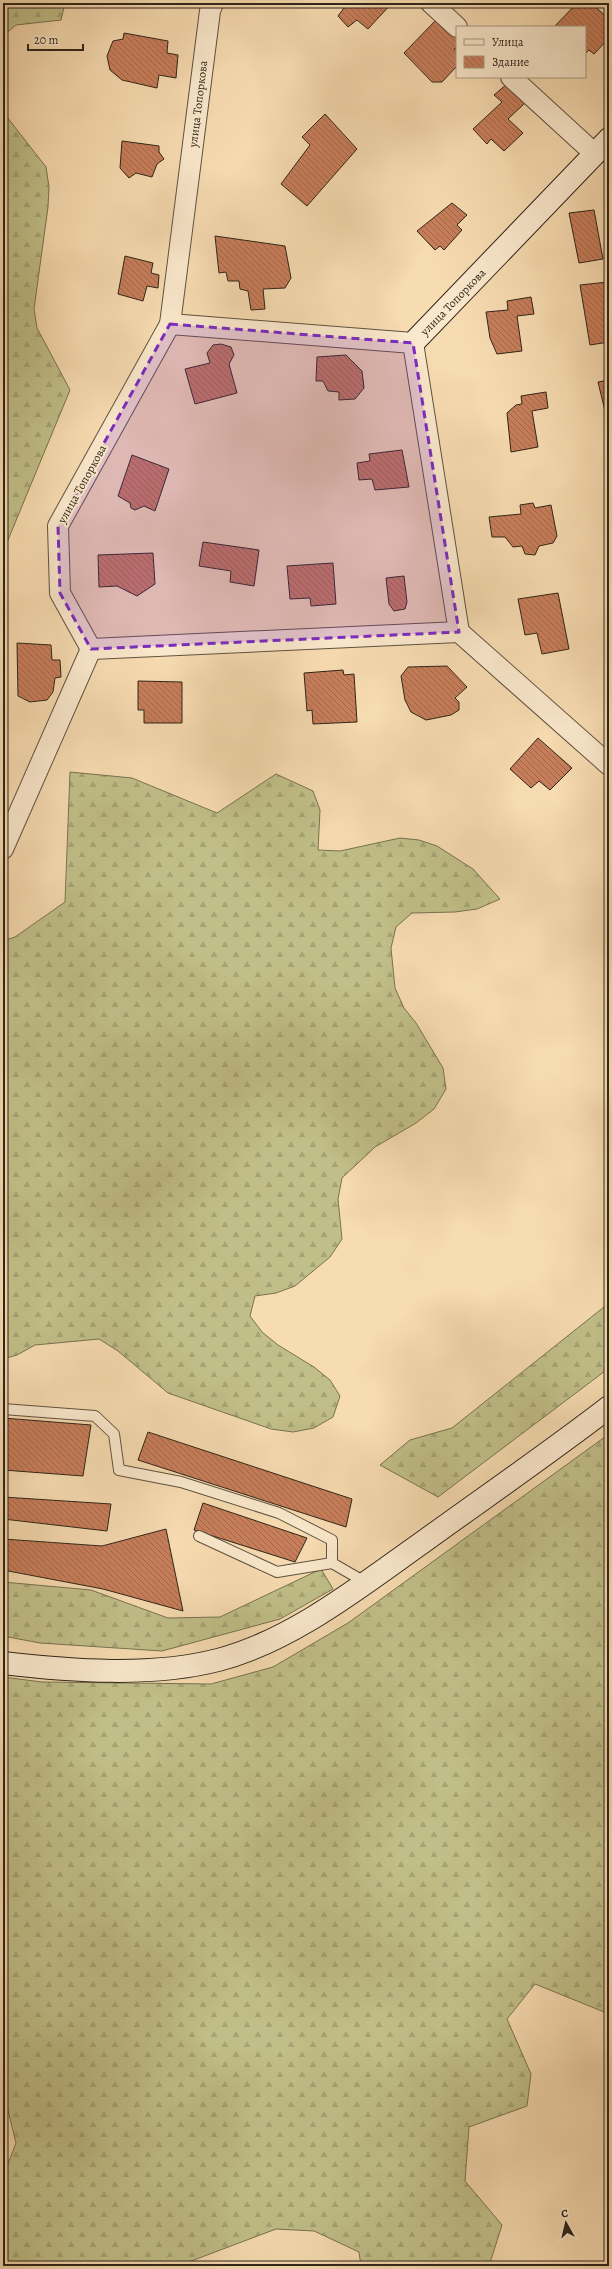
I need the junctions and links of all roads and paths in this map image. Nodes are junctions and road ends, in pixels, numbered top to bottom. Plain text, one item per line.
1 (213, 3) edge
2 (431, 3) edge
3 (456, 26) edge
4 (512, 78) edge
5 (602, 147) edge
6 (170, 324) junction
7 (413, 343) junction
8 (459, 632) junction
9 (91, 649) junction
10 (609, 765) edge
11 (4, 849) edge
12 (609, 1407) edge
13 (3, 1408) edge
14 (199, 1536) dead end
15 (332, 1563) junction
16 (365, 1582) junction
17 (3, 1663) edge

1 - 6 street, улица Топоркова
2 - 3 street
4 - 5 street, улица Топоркова
5 - 7 main road, улица Топоркова
6 - 7 street, улица Топоркова
6 - 9 street, улица Топоркова
7 - 8 street
8 - 9 street
8 - 10 street
9 - 11 street
12 - 16 main road
13 - 15 lane
14 - 15 lane
15 - 16 lane
16 - 17 main road

